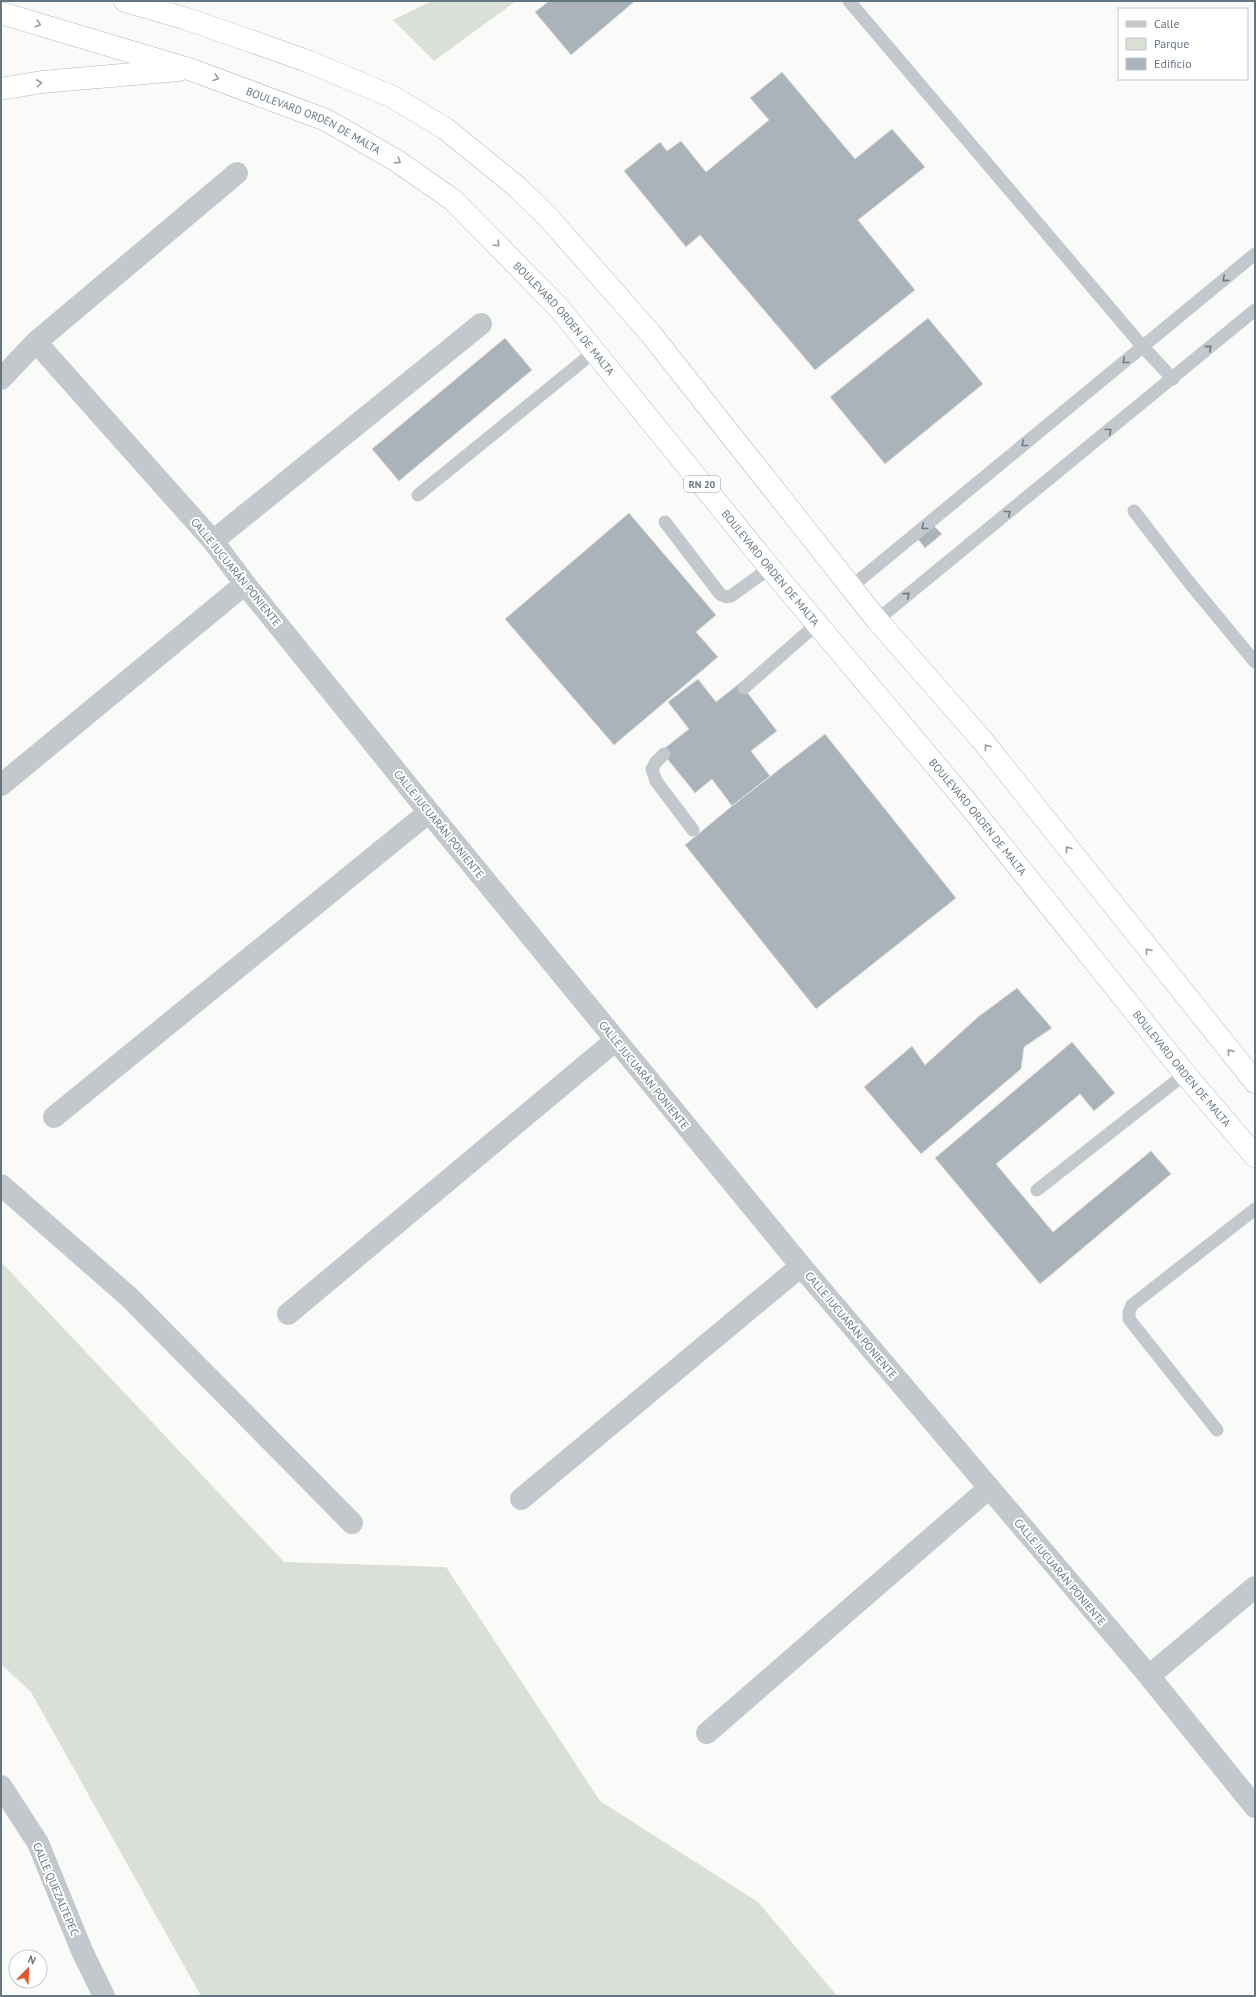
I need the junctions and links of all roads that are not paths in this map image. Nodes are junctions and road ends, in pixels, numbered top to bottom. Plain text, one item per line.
1 (125, 1) edge
2 (849, 1) edge
3 (1, 13) edge
4 (192, 70) junction
5 (1, 89) edge
6 (237, 173) dead end
7 (1255, 254) edge
8 (1255, 310) edge
9 (481, 324) dead end
10 (36, 342) junction
11 (1143, 347) junction
12 (594, 352) junction
13 (1, 358) edge
14 (1173, 379) junction
15 (1, 380) edge
16 (418, 495) dead end
17 (1134, 511) dead end
18 (665, 522) dead end
19 (213, 541) junction
20 (770, 568) junction
21 (246, 584) junction
22 (851, 587) junction
23 (878, 620) junction
24 (817, 624) junction
25 (1255, 662) edge
26 (744, 688) dead end
27 (664, 754) dead end
28 (1, 785) edge
29 (429, 812) junction
30 (693, 830) dead end
31 (616, 1040) junction
32 (1185, 1074) junction
33 (1255, 1082) edge
34 (54, 1117) dead end
35 (1255, 1156) edge
36 (1, 1185) edge
37 (1037, 1190) dead end
38 (1255, 1209) edge
39 (801, 1266) junction
40 (288, 1314) dead end
41 (1217, 1430) dead end
42 (989, 1488) junction
43 (521, 1499) dead end
44 (352, 1522) dead end
45 (1255, 1587) edge
46 (1149, 1676) junction
47 (707, 1733) dead end
48 (1, 1786) edge
49 (1255, 1806) edge
50 (104, 1996) edge

1 - 22 highway
2 - 11 lane
3 -> 4 highway, BOULEVARD ORDEN DE MALTA / RN 20
5 -> 4 highway
4 -> 12 highway, BOULEVARD ORDEN DE MALTA / RN 20
6 - 10 street
7 -> 11 lane
14 -> 8 lane
9 - 19 street
10 - 13 street
10 - 15 street
10 - 19 street, CALLE JUCUARÁN PONIENTE
11 - 14 lane
11 -> 22 lane
12 - 16 lane
12 - 20 highway, BOULEVARD ORDEN DE MALTA / RN 20
23 -> 14 lane
17 - 25 lane
18 - 20 lane
19 - 21 street, CALLE JUCUARÁN PONIENTE
20 - 24 highway, BOULEVARD ORDEN DE MALTA / RN 20
21 - 28 street
21 - 29 street, CALLE JUCUARÁN PONIENTE
22 - 23 highway
33 -> 23 highway
24 - 26 lane
24 - 32 highway, BOULEVARD ORDEN DE MALTA / RN 20
27 - 30 lane
29 - 31 street, CALLE JUCUARÁN PONIENTE
29 - 34 street
31 - 39 street, CALLE JUCUARÁN PONIENTE
31 - 40 street
32 - 35 highway, BOULEVARD ORDEN DE MALTA / RN 20
32 - 37 lane
36 - 44 street
38 - 41 lane
39 - 42 street, CALLE JUCUARÁN PONIENTE
39 - 43 street
42 - 46 street, CALLE JUCUARÁN PONIENTE
42 - 47 street
45 - 46 street
46 - 49 street, CALLE JUCUARÁN PONIENTE
48 - 50 street, CALLE QUEZALTEPEC

